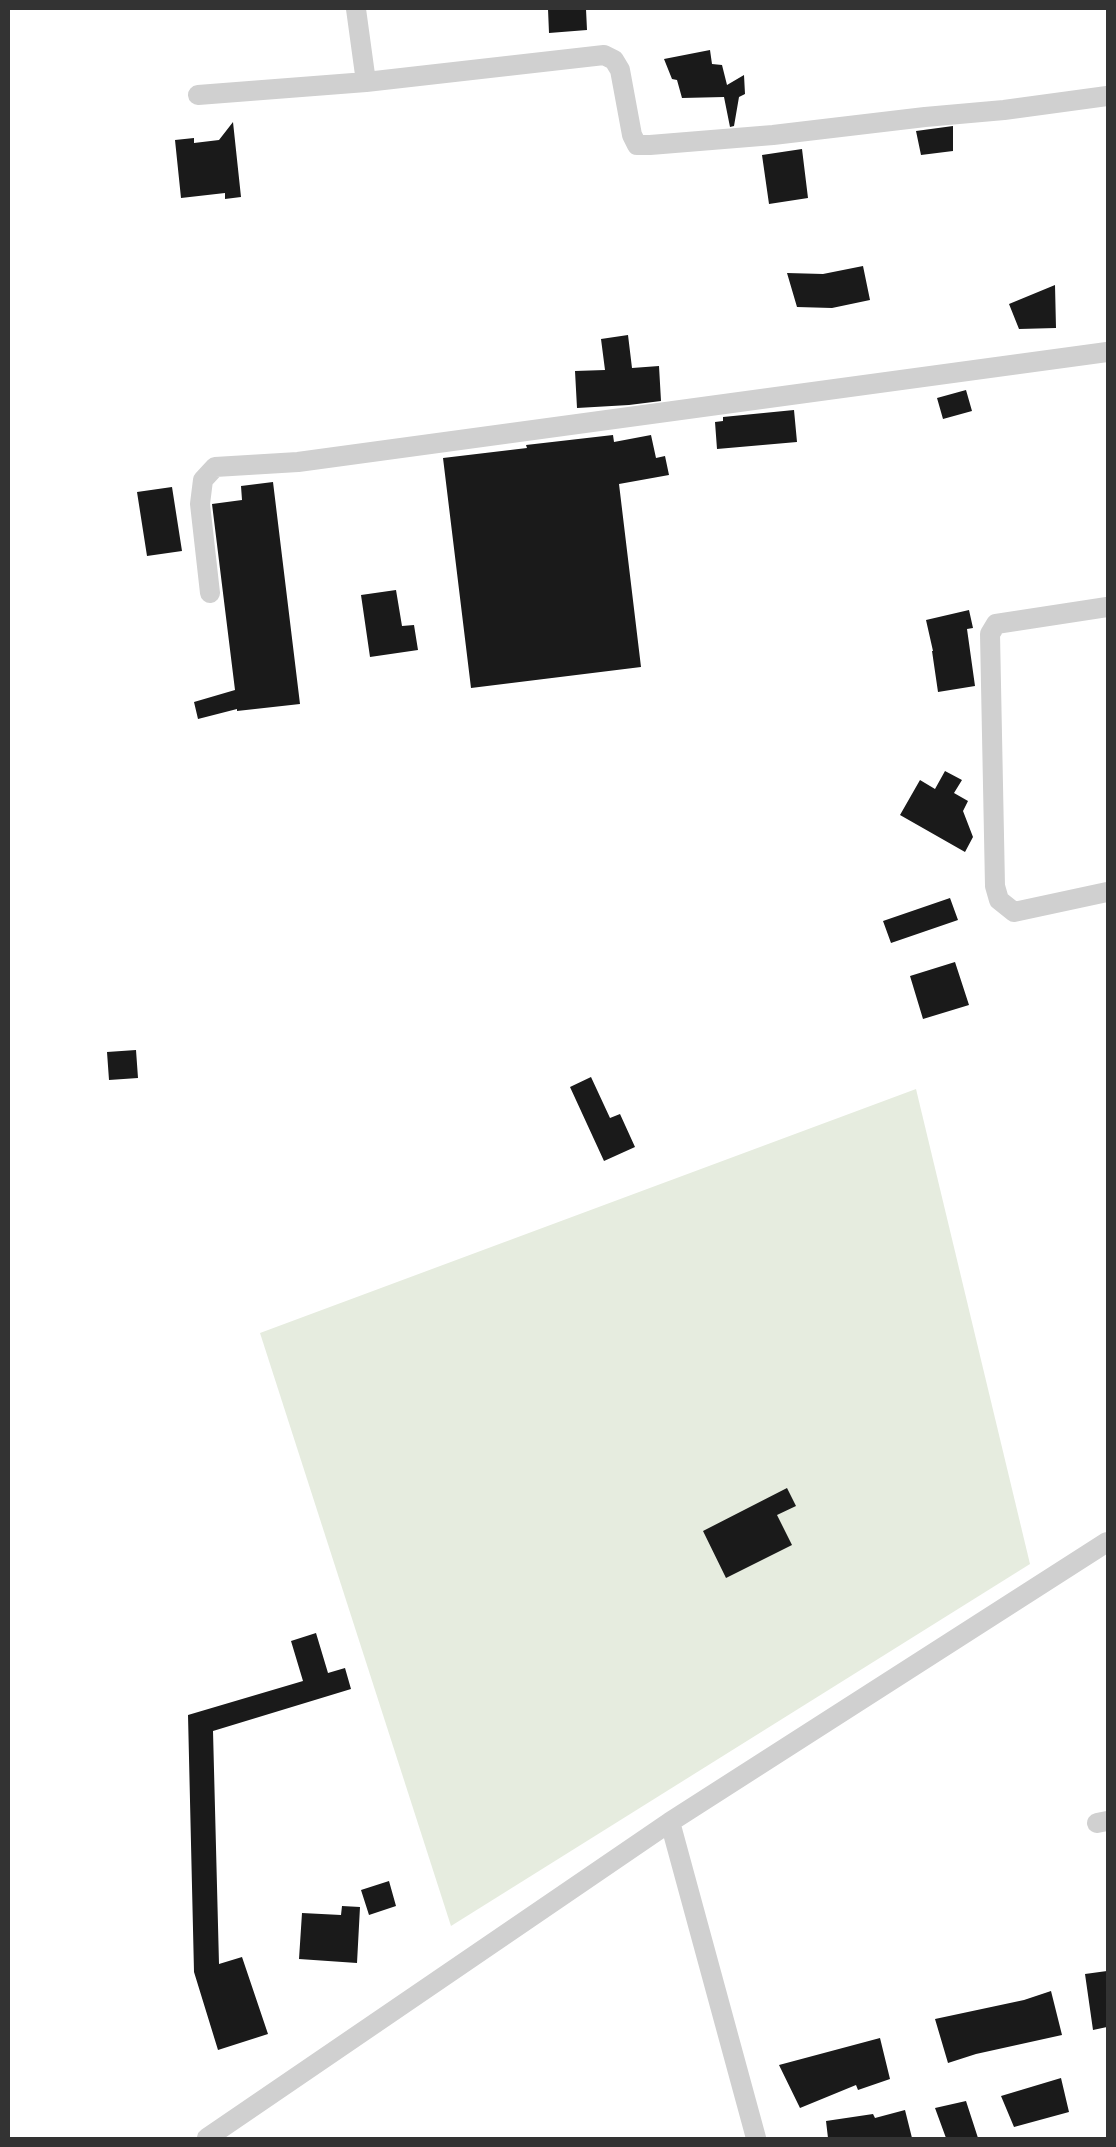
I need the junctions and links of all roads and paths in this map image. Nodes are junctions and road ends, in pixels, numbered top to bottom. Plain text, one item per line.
1 (356, 9) edge
2 (366, 82) junction
3 (198, 95) dead end
4 (1107, 96) edge
5 (1107, 352) edge
6 (210, 594) dead end
7 (1107, 607) edge
8 (1107, 892) edge
9 (1107, 1542) edge
10 (670, 1822) junction
11 (206, 2138) edge
12 (756, 2138) edge

1 - 2 street
2 - 3 street
2 - 4 street
5 - 6 street
7 - 8 street
9 - 10 street
10 - 11 street
10 - 12 street

